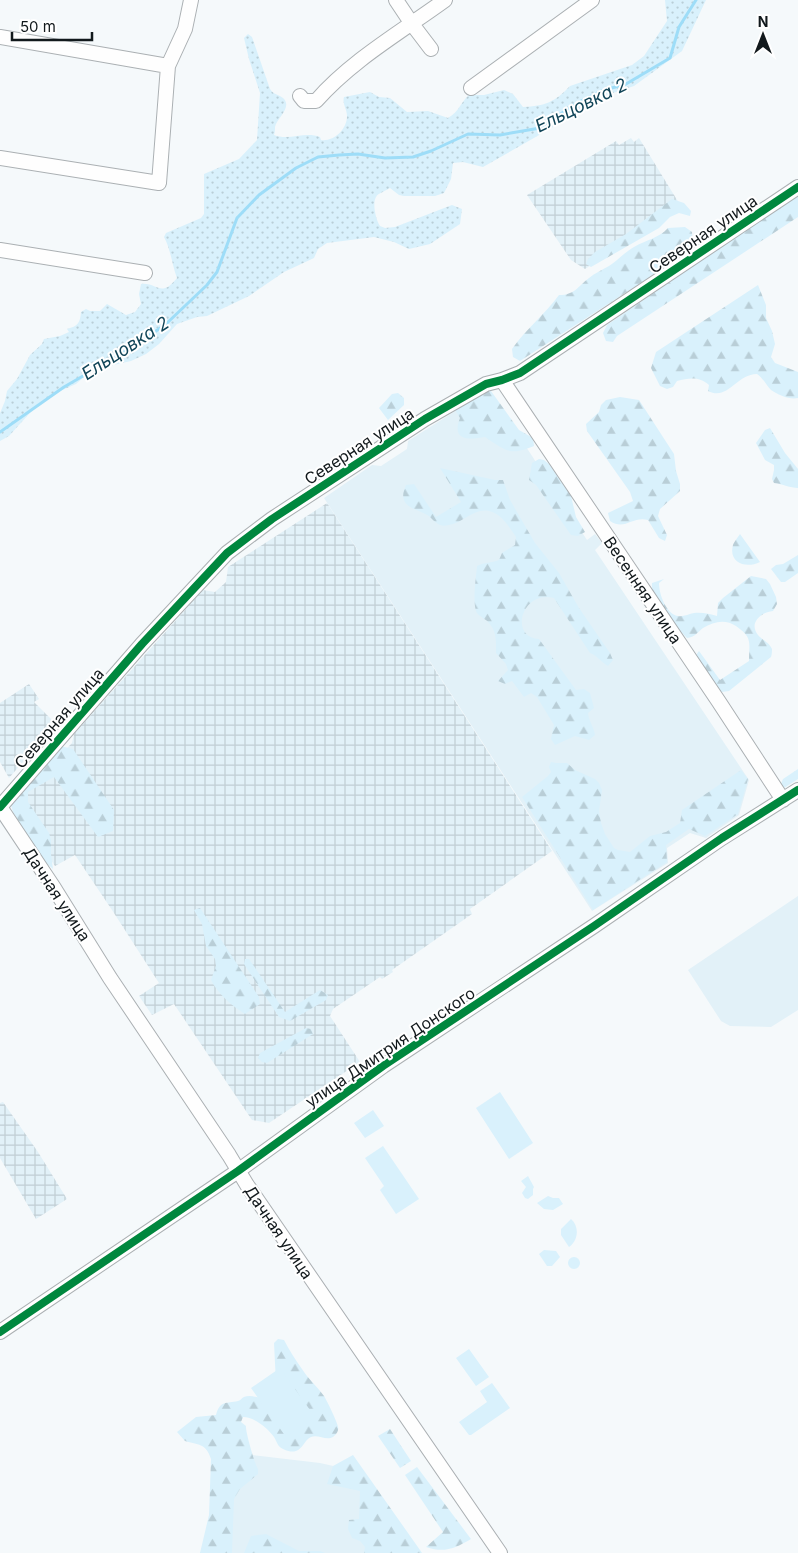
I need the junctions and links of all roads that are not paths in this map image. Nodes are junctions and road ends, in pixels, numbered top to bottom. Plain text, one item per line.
1 (191, 0) edge
2 (396, 0) edge
3 (445, 0) edge
4 (592, 0) edge
5 (412, 24) junction
6 (0, 37) edge
7 (431, 49) dead end
8 (168, 66) junction
9 (471, 88) dead end
10 (300, 96) dead end
11 (0, 158) edge
12 (798, 187) edge
13 (0, 250) edge
14 (145, 273) dead end
15 (502, 380) junction
16 (798, 790) edge
17 (783, 800) junction
18 (0, 807) edge
19 (238, 1171) junction
20 (0, 1332) edge
21 (500, 1553) edge

1 - 8 street
2 - 5 street
3 - 5 street
4 - 9 street
5 - 7 street
5 - 10 street
6 - 8 street
8 - 11 street
12 - 15 street, Северная улица
13 - 14 street
15 - 17 street, Весенняя улица
15 - 18 street, Северная улица
16 - 17 street, улица Дмитрия Донского
17 - 19 street, улица Дмитрия Донского
18 - 19 street, Дачная улица
19 - 20 street, улица Дмитрия Донского
19 - 21 street, Дачная улица

